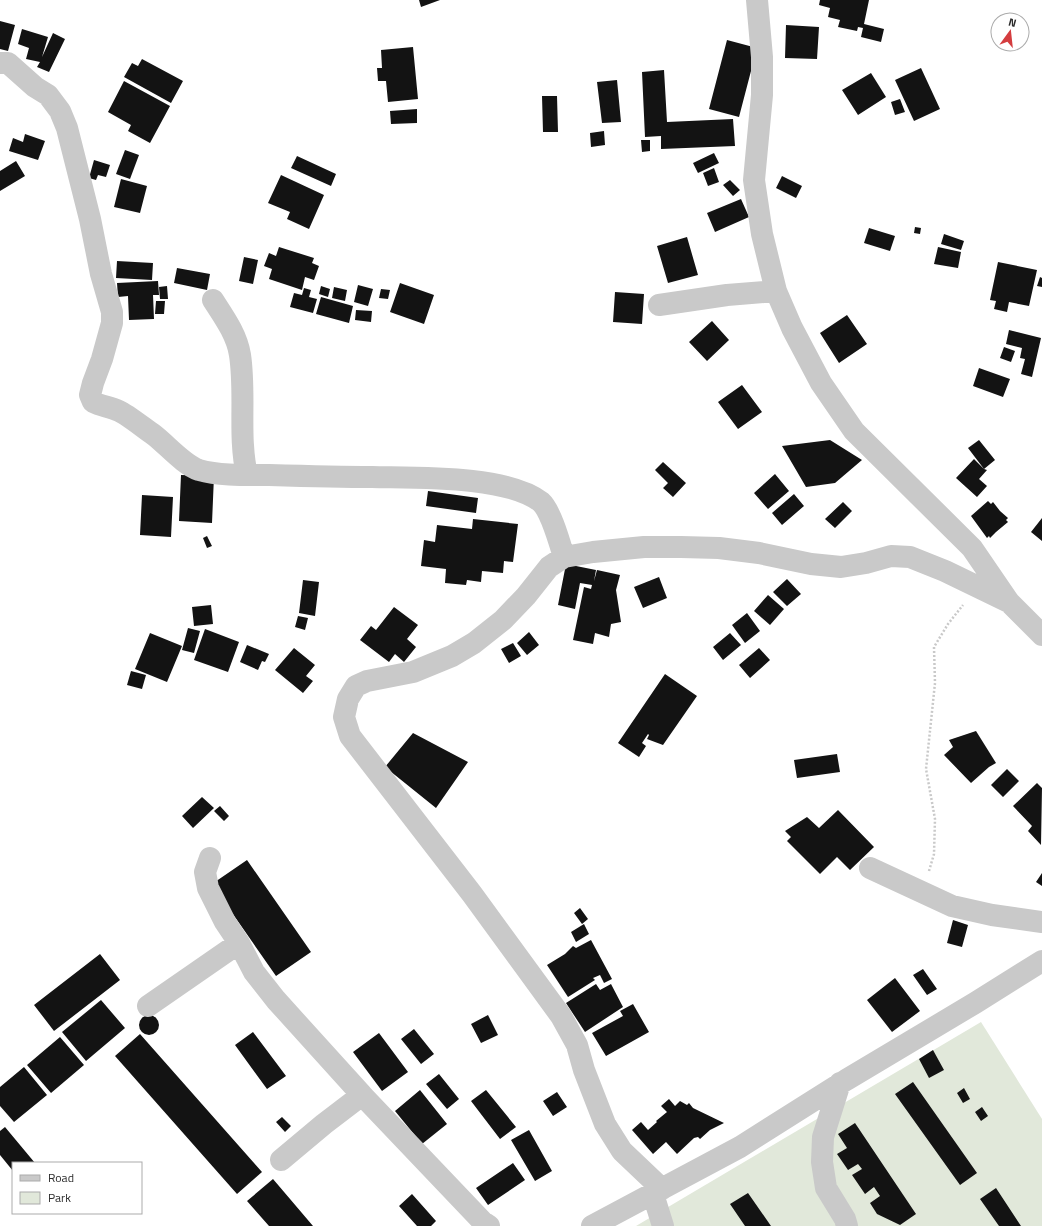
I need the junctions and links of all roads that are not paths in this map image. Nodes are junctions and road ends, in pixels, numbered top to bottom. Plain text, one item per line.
1 (757, 0) edge
2 (0, 63) edge
3 (776, 291) junction
4 (213, 300) dead end
5 (659, 305) dead end
6 (247, 475) junction
7 (564, 557) junction
8 (1009, 602) junction
9 (1042, 634) edge
10 (210, 858) dead end
11 (870, 868) dead end
12 (1042, 922) edge
13 (239, 943) junction
14 (1042, 961) edge
15 (148, 1006) dead end
16 (840, 1083) junction
17 (362, 1095) junction
18 (281, 1160) dead end
19 (657, 1191) junction
20 (489, 1226) edge
21 (592, 1226) edge
22 (663, 1226) edge
23 (847, 1226) edge

1 - 3 street
2 - 6 street
3 - 5 street
3 - 8 street
4 - 6 street
6 - 7 street
7 - 8 street
7 - 19 street
8 - 9 street
10 - 13 street
11 - 12 street
13 - 15 street
13 - 17 street
14 - 16 street
16 - 19 street
16 - 23 street
17 - 18 street
17 - 20 street
19 - 21 street
19 - 22 street

